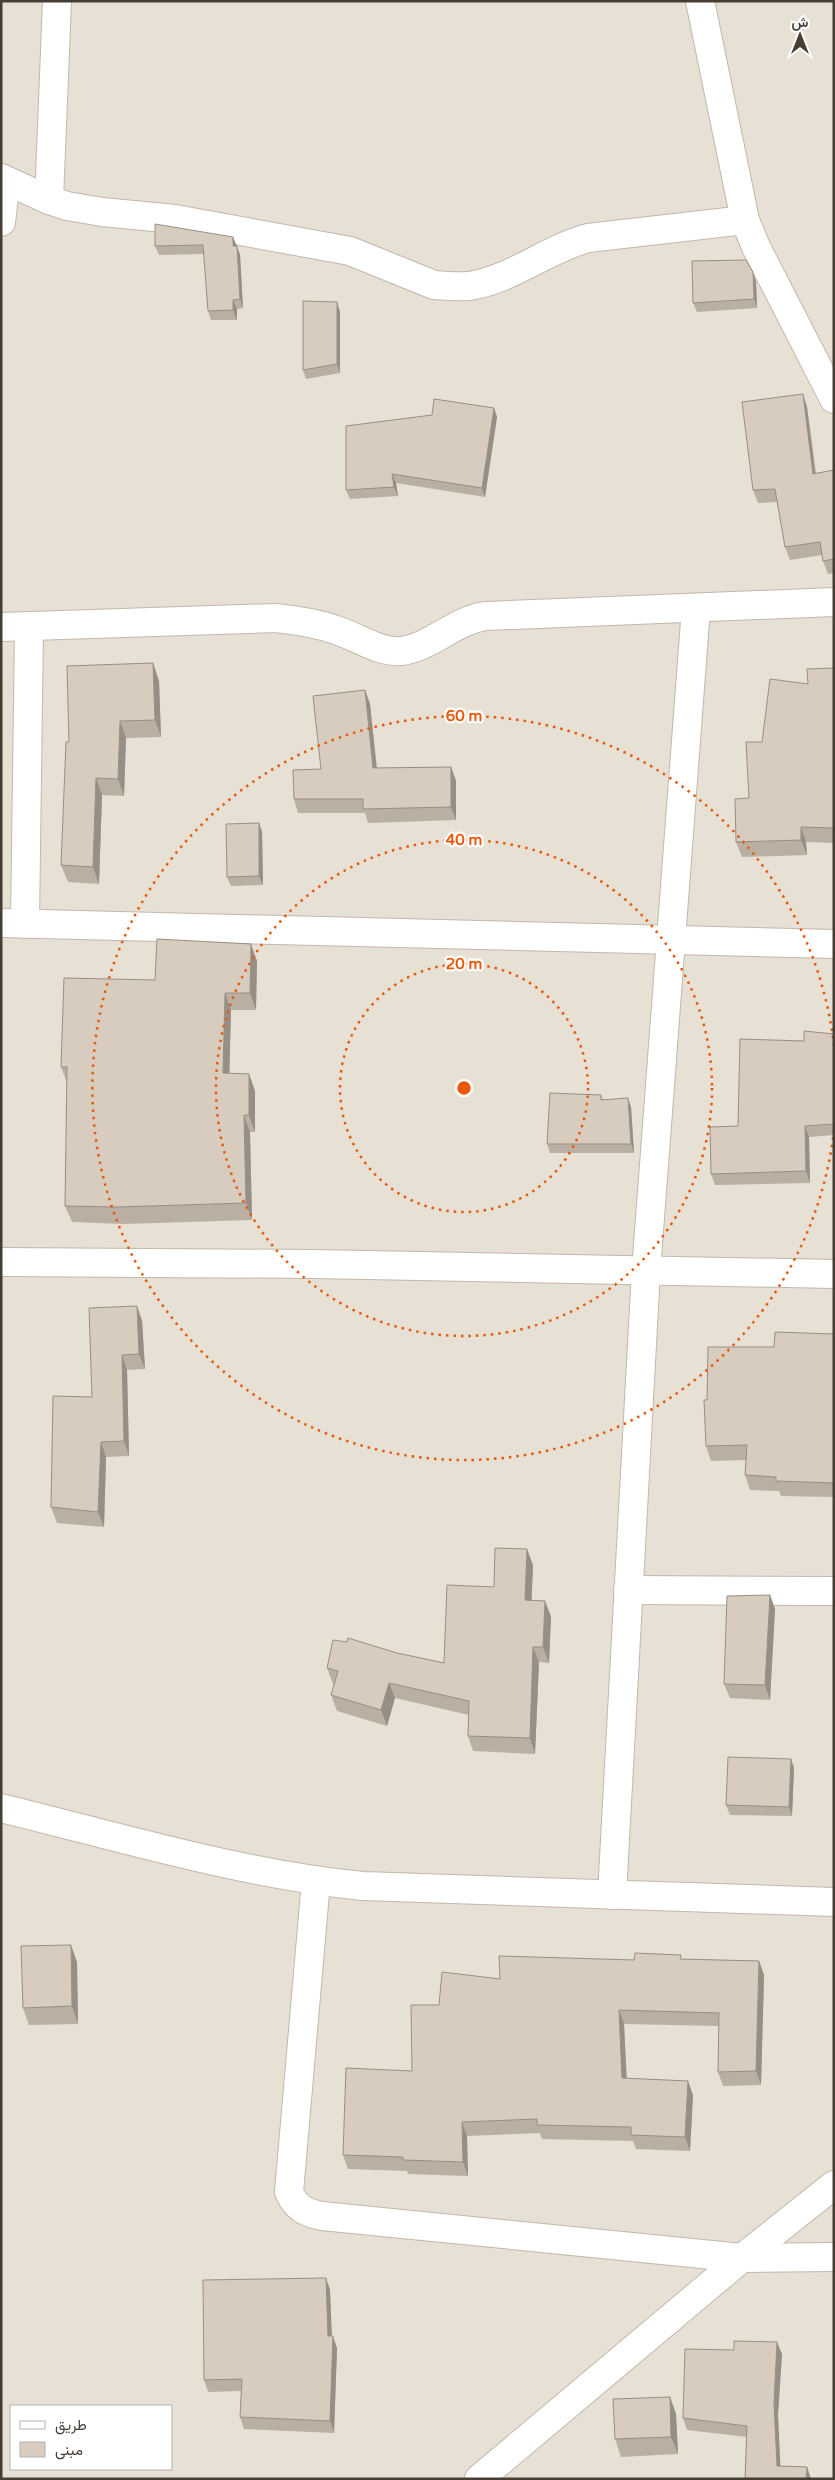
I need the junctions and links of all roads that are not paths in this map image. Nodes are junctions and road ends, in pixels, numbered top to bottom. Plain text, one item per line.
1 (57, 1) edge
2 (700, 1) edge
3 (4, 179) edge
4 (49, 200) junction
5 (745, 220) junction
6 (1, 222) edge
7 (830, 381) edge
8 (834, 602) edge
9 (696, 608) junction
10 (1, 627) edge
11 (29, 628) junction
12 (13, 923) edge
13 (669, 941) junction
14 (834, 944) edge
15 (1, 1262) edge
16 (646, 1271) junction
17 (834, 1274) edge
18 (628, 1590) junction
19 (834, 1591) edge
20 (1, 1808) edge
21 (316, 1881) junction
22 (612, 1895) junction
23 (834, 1902) edge
24 (834, 2184) edge
25 (834, 2257) edge
26 (742, 2258) junction
27 (479, 2479) edge

1 - 4 street
2 - 5 street
3 - 4 street
3 - 6 street
4 - 5 street
5 - 7 street
8 - 9 street
9 - 11 street
9 - 13 street
10 - 11 street
11 - 12 street
12 - 13 street
13 - 14 street
13 - 16 street
15 - 16 street
16 - 17 street
16 - 18 street
18 - 19 street
18 - 22 street
20 - 21 street
21 - 22 street
21 - 26 street
22 - 23 street
24 - 26 street
25 - 26 street
26 - 27 street

